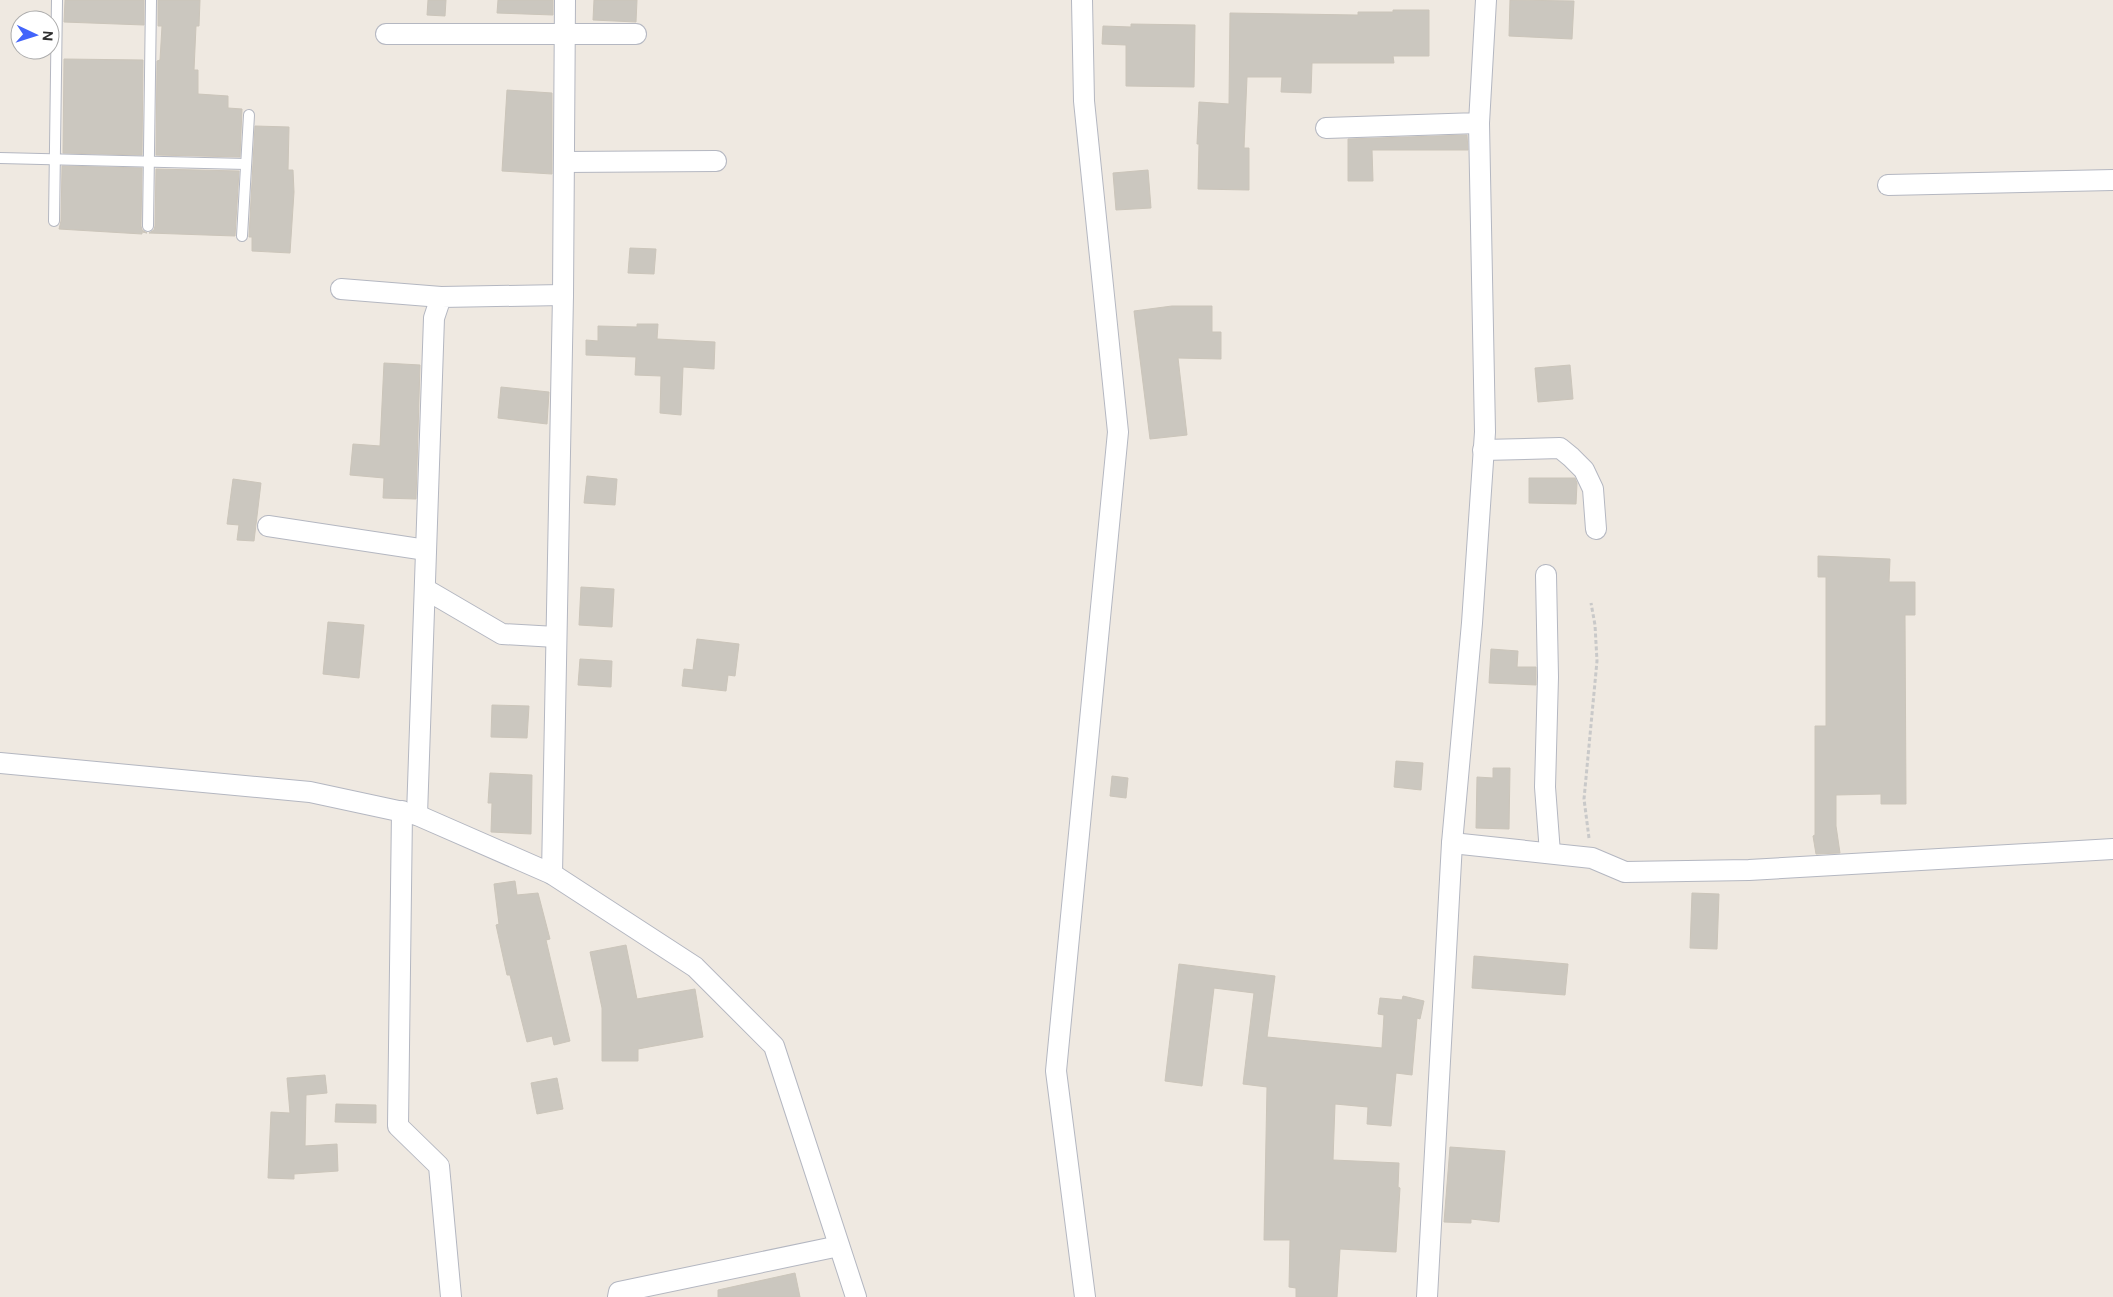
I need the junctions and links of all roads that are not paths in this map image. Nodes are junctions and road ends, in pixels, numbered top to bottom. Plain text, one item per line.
1 (57, 0) edge
2 (151, 0) edge
3 (565, 0) edge
4 (1082, 0) edge
5 (1486, 0) edge
6 (386, 34) dead end
7 (636, 34) dead end
8 (565, 35) junction
9 (250, 115) dead end
10 (1478, 123) junction
11 (1326, 128) dead end
12 (0, 158) edge
13 (55, 160) junction
14 (716, 161) dead end
15 (564, 162) junction
16 (148, 163) junction
17 (246, 164) junction
18 (2113, 180) edge
19 (1888, 186) dead end
20 (54, 221) dead end
21 (148, 226) dead end
22 (242, 236) dead end
23 (341, 289) dead end
24 (563, 295) junction
25 (441, 297) junction
26 (1483, 450) junction
27 (268, 526) dead end
28 (1596, 529) dead end
29 (426, 550) junction
30 (1546, 575) dead end
31 (425, 589) junction
32 (556, 636) junction
33 (0, 763) edge
34 (410, 813) junction
35 (1452, 843) junction
36 (2113, 849) edge
37 (1550, 853) junction
38 (552, 874) junction
39 (839, 1246) junction
40 (451, 1297) edge
41 (618, 1297) edge
42 (856, 1297) edge
43 (1085, 1297) edge
44 (1427, 1297) edge

1 - 13 lane
2 - 16 lane
3 - 8 street
4 - 43 street
5 - 10 street
6 - 8 street
7 - 8 street
8 - 15 street
9 - 17 lane
10 - 11 street
10 - 26 street
12 - 13 lane
13 - 16 lane
13 - 20 lane
14 - 15 street
15 - 24 street
16 - 17 lane
16 - 21 lane
17 - 22 lane
18 - 19 street
23 - 25 street
24 - 25 street
24 - 32 street
25 - 29 street
26 - 28 street
26 - 35 street
27 - 29 street
29 - 31 street
30 - 37 street
31 - 32 street
31 - 34 street
32 - 38 street
33 - 34 street
34 - 38 street
34 - 40 street
35 - 37 street
35 - 44 street
36 - 37 street
38 - 39 street
39 - 41 street
39 - 42 street

